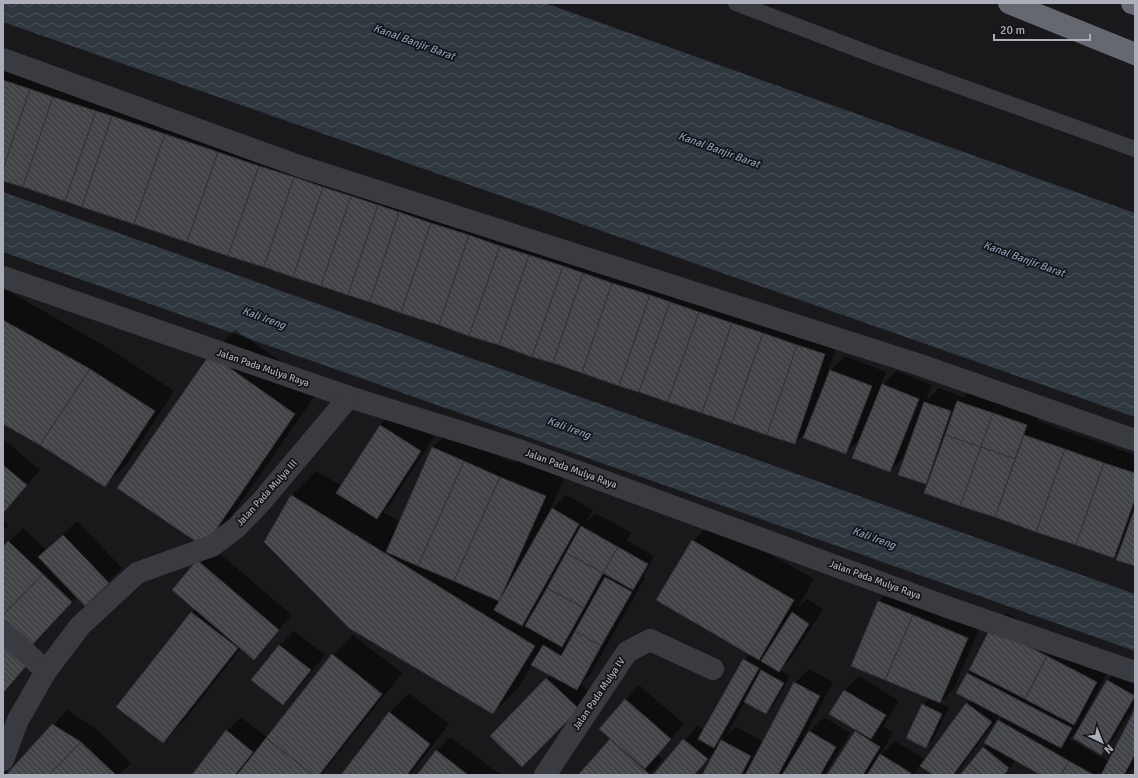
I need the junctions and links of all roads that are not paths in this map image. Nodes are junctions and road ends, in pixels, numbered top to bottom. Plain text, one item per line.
1 (736, 3) edge
2 (1009, 3) edge
3 (1135, 54) edge
4 (3, 59) edge
5 (1135, 149) edge
6 (3, 277) edge
7 (349, 397) junction
8 (1135, 440) edge
9 (3, 631) edge
10 (714, 669) dead end
11 (46, 671) junction
12 (1135, 672) edge
13 (3, 760) edge
14 (545, 775) edge

1 - 5 lane
2 - 3 highway
4 - 8 street
6 - 7 street, Jalan Pada Mulya Raya
7 - 11 street, Jalan Pada Mulya III
7 - 12 street, Jalan Pada Mulya Raya
9 - 11 street
10 - 14 street, Jalan Pada Mulya IV
11 - 13 street, Jalan Pada Mulya III

